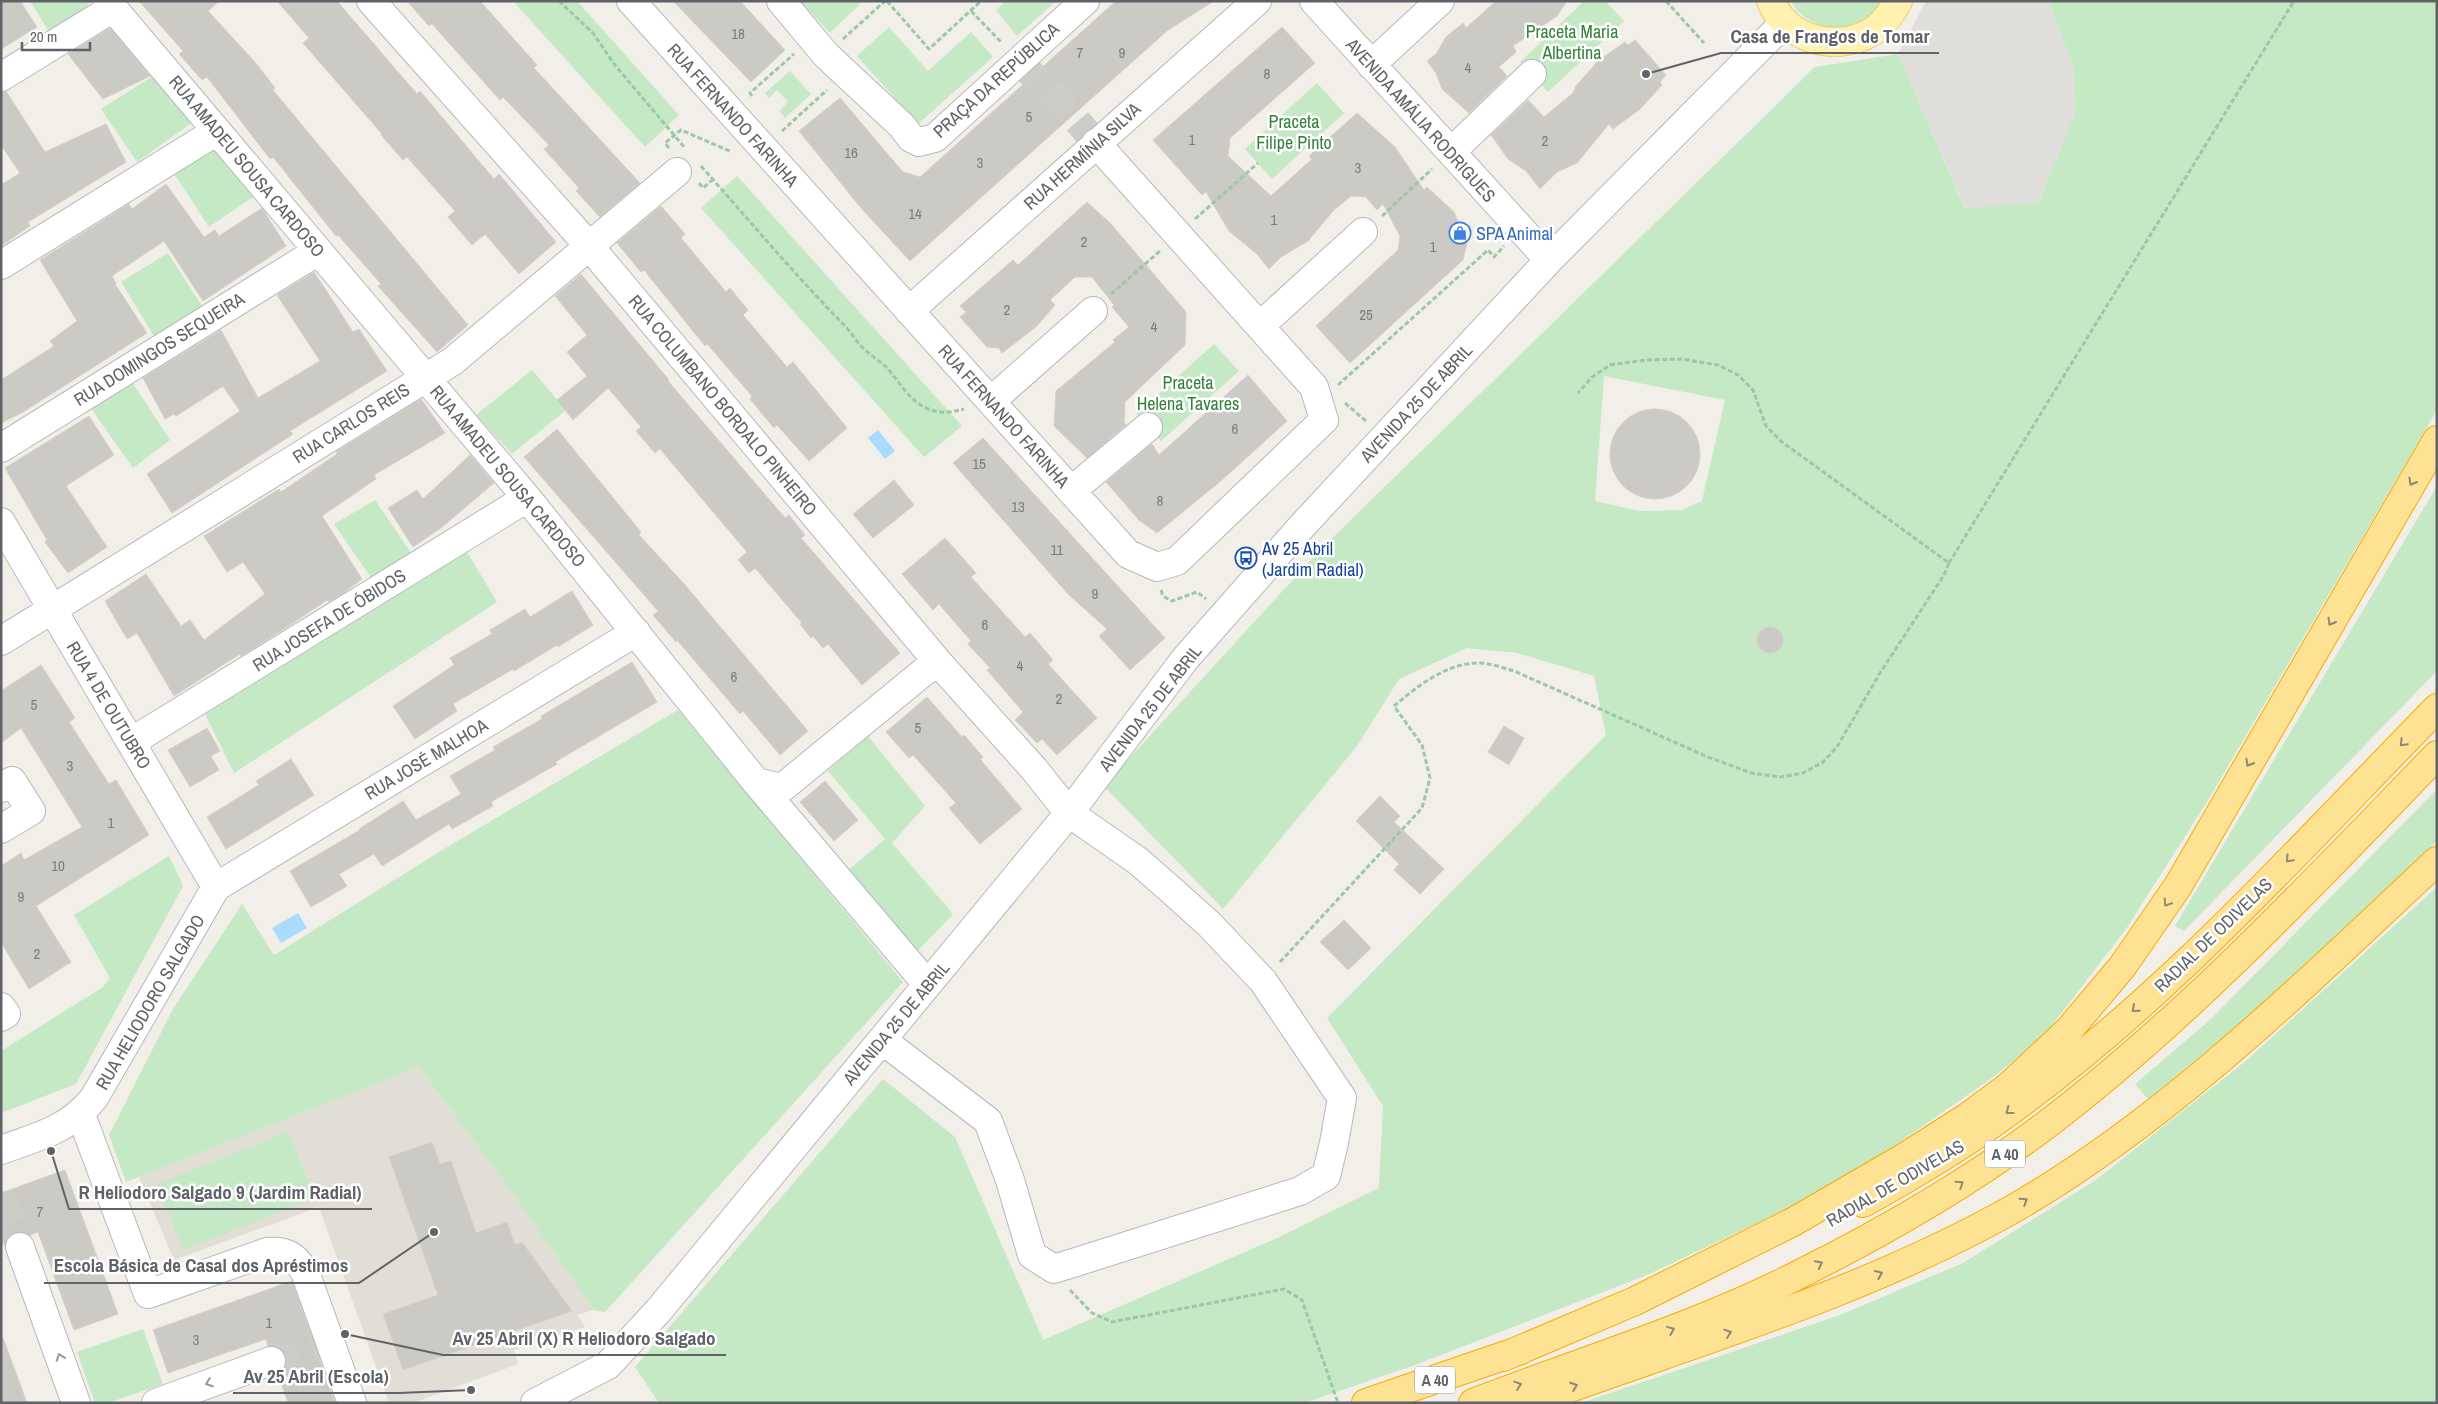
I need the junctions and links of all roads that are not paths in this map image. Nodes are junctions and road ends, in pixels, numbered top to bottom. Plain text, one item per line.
1 (371, 1) edge
2 (631, 1) edge
3 (781, 1) edge
4 (1085, 1) edge
5 (1257, 1) edge
6 (1314, 1) edge
7 (1440, 1) edge
8 (1898, 1) edge
9 (110, 5) edge
10 (1778, 12) edge
11 (1371, 65) junction
12 (1532, 74) dead end
13 (1, 77) edge
14 (217, 131) junction
15 (1096, 143) junction
16 (1451, 152) junction
17 (678, 172) dead end
18 (1363, 232) road end
19 (590, 247) junction
20 (318, 251) junction
21 (1548, 260) junction
22 (1, 265) edge
23 (909, 311) junction
24 (1093, 311) road end
25 (1260, 326) junction
26 (425, 376) junction
27 (991, 401) junction
28 (1148, 427) dead end
29 (2437, 440) edge
30 (1, 448) edge
31 (1071, 491) junction
32 (526, 498) junction
33 (1, 522) edge
34 (52, 609) junction
35 (636, 632) junction
36 (1, 641) edge
37 (937, 661) junction
38 (2437, 708) edge
39 (131, 742) junction
40 (2437, 755) edge
41 (756, 782) junction
42 (1, 788) edge
43 (1069, 813) junction
44 (1, 829) edge
45 (2437, 861) edge
46 (216, 887) junction
47 (927, 984) junction
48 (1, 1007) edge
49 (1, 1017) edge
50 (882, 1040) junction
51 (81, 1115) junction
52 (1, 1150) edge
53 (20, 1247) tunnel mouth
54 (1503, 1357) junction
55 (271, 1361) tunnel mouth
56 (76, 1403) edge
57 (156, 1403) edge
58 (352, 1403) edge
59 (535, 1403) edge
60 (1366, 1403) edge
61 (1472, 1403) edge
62 (1528, 1403) edge

1 - 19 street, RUA COLUMBANO BORDALO PINHEIRO
2 - 23 street, RUA FERNANDO FARINHA
3 - 4 street, PRAÇA DA REPÚBLICA
5 - 15 street, RUA HERMÍNIA SILVA
6 - 11 street, AVENIDA AMÁLIA RODRIGUES
7 - 11 street
8 - 10 main road
9 - 13 street
9 - 14 street, RUA AMADEU SOUSA CARDOSO
10 - 21 street, AVENIDA 25 DE ABRIL
11 - 16 street, AVENIDA AMÁLIA RODRIGUES
12 - 16 street
14 - 20 street, RUA AMADEU SOUSA CARDOSO
14 - 22 street
15 - 23 street, RUA HERMÍNIA SILVA
15 - 25 street
16 - 21 street, AVENIDA AMÁLIA RODRIGUES
17 - 19 street, RUA CARLOS REIS
18 - 25 street
19 - 26 street, RUA CARLOS REIS
19 - 37 street, RUA COLUMBANO BORDALO PINHEIRO
20 - 26 street, RUA AMADEU SOUSA CARDOSO
20 - 30 street, RUA DOMINGOS SEQUEIRA
21 - 43 street, AVENIDA 25 DE ABRIL
23 - 27 street, RUA FERNANDO FARINHA
24 - 27 street
25 - 31 street, RUA FERNANDO FARINHA
26 - 32 street, RUA AMADEU SOUSA CARDOSO
26 - 34 street, RUA CARLOS REIS
27 - 31 street, RUA FERNANDO FARINHA
28 - 31 street
29 -> 54 highway
32 - 35 street, RUA AMADEU SOUSA CARDOSO
32 - 39 street, RUA JOSEFA DE ÓBIDOS
33 - 34 street, RUA 4 DE OUTUBRO
34 - 36 street, RUA CARLOS REIS
34 - 39 street, RUA 4 DE OUTUBRO
35 - 41 street, RUA AMADEU SOUSA CARDOSO
35 - 46 street, RUA JOSÉ MALHOA
37 - 41 street
37 - 43 street, RUA COLUMBANO BORDALO PINHEIRO
38 -> 54 highway, RADIAL DE ODIVELAS / A 40
39 - 46 street, RUA 4 DE OUTUBRO
61 -> 40 highway, RADIAL DE ODIVELAS / A 40
41 - 47 street, RUA AMADEU SOUSA CARDOSO
42 - 44 street
43 - 47 street, AVENIDA 25 DE ABRIL
43 - 50 street, RUA COLUMBANO BORDALO PINHEIRO
62 -> 45 highway
46 - 51 street, RUA HELIODORO SALGADO
47 - 50 street, AVENIDA 25 DE ABRIL
48 - 49 street
50 - 59 street, AVENIDA 25 DE ABRIL
51 - 52 street, RUA HELIODORO SALGADO
51 - 58 street
56 -> 53 street
54 - 60 highway, RADIAL DE ODIVELAS / A 40
55 -> 57 street

